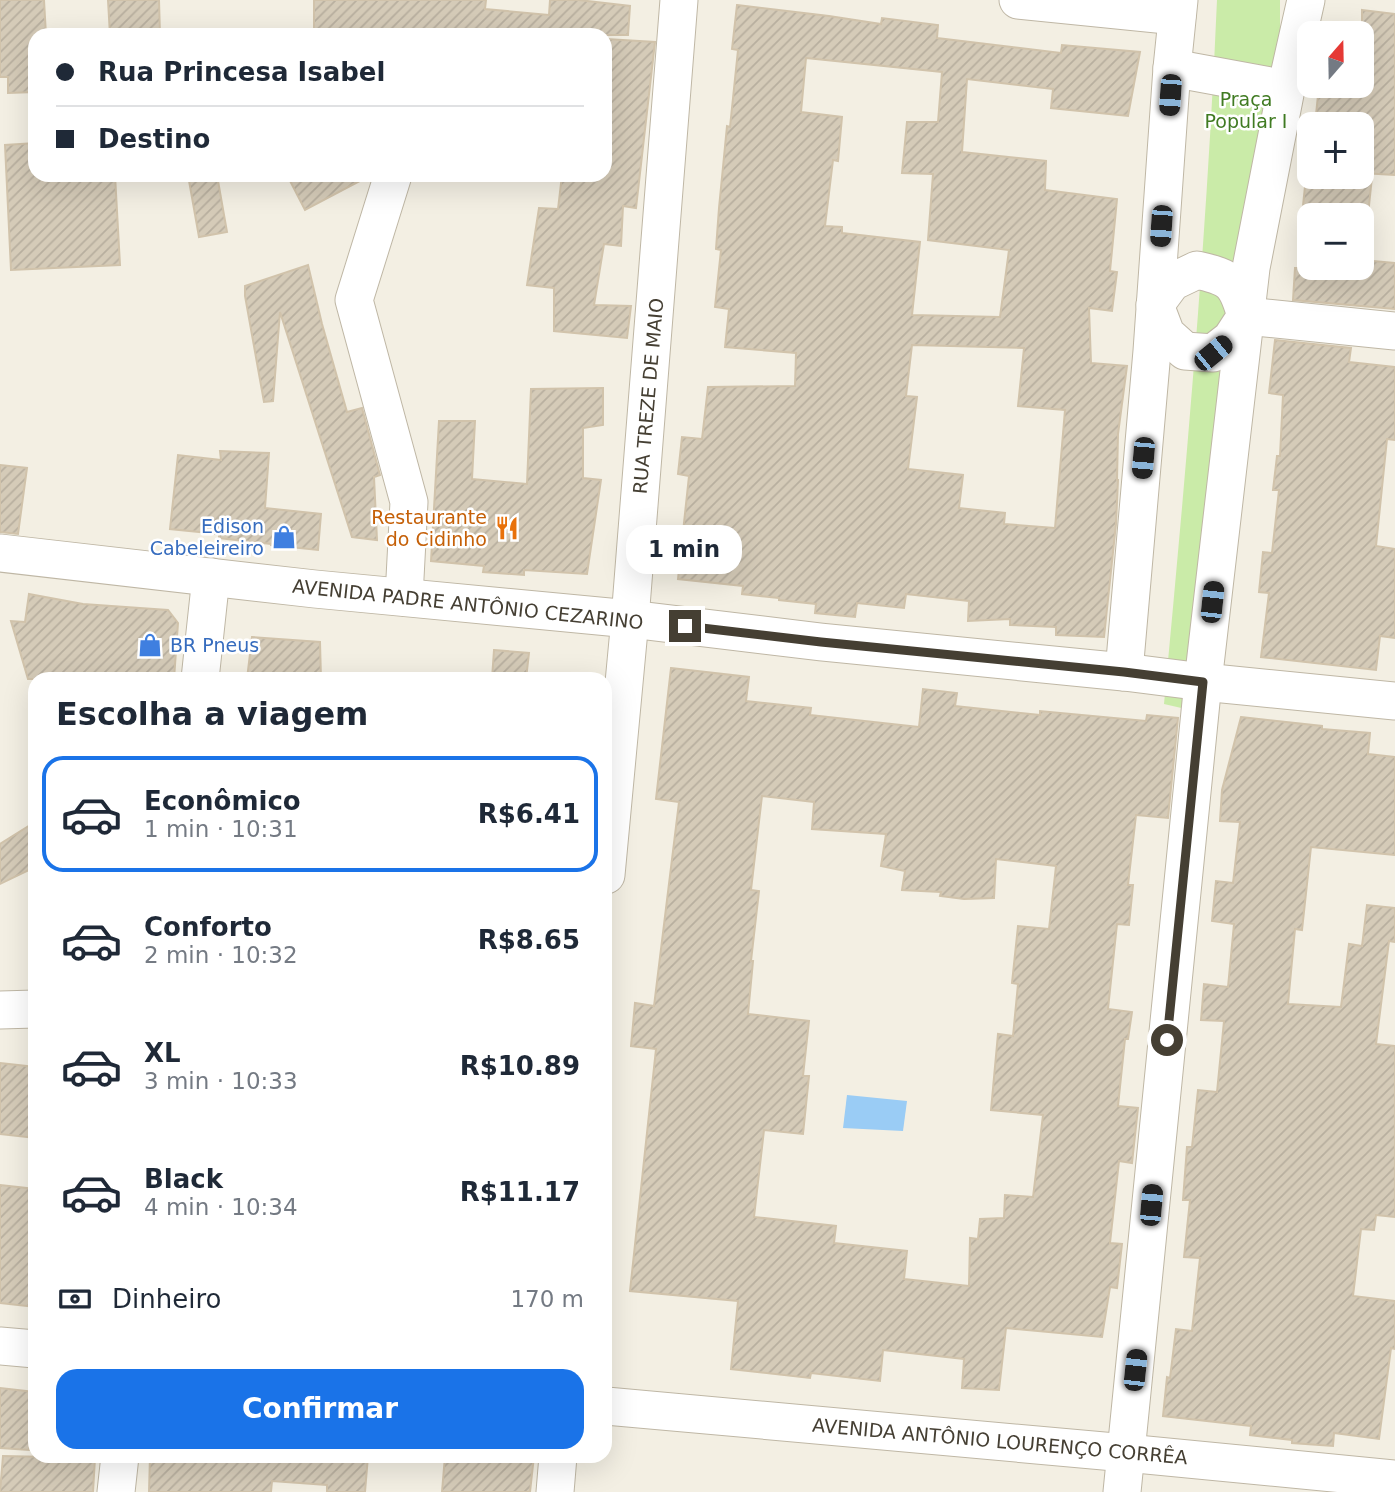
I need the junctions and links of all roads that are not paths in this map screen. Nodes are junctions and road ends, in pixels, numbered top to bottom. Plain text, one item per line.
1 (680, 0) edge
2 (1018, 0) edge
3 (1306, 0) edge
4 (1178, 8) edge
5 (1172, 68) junction
6 (1286, 89) junction
7 (391, 182) edge
8 (1155, 305) junction
9 (1246, 316) junction
10 (1395, 331) edge
11 (0, 553) edge
12 (211, 577) junction
13 (404, 597) junction
14 (630, 619) junction
15 (201, 672) edge
16 (1124, 672) junction
17 (1203, 682) junction
18 (1395, 701) edge
19 (612, 811) edge
20 (28, 1009) edge
21 (0, 1010) edge
22 (0, 1346) edge
23 (28, 1348) edge
24 (612, 1407) edge
25 (1126, 1453) junction
26 (119, 1463) edge
27 (557, 1463) edge
28 (1395, 1479) edge
29 (116, 1492) edge
30 (555, 1492) edge
31 (1122, 1492) edge

1 - 14 street, RUA TREZE DE MAIO
2 - 4 street
3 - 6 street
4 - 5 street
5 - 6 street
5 - 8 street
6 - 9 street
7 - 13 street
8 - 9 street
8 - 9 street
8 - 16 street
9 - 10 street
9 - 17 street
11 - 12 street, AVENIDA PADRE ANTÔNIO CEZARINO
12 - 13 street, AVENIDA PADRE ANTÔNIO CEZARINO
12 - 15 street
13 - 14 street, AVENIDA PADRE ANTÔNIO CEZARINO
14 - 16 street, AVENIDA PADRE ANTÔNIO CEZARINO
14 - 19 street, RUA TREZE DE MAIO
16 - 17 street, AVENIDA PADRE ANTÔNIO CEZARINO
17 - 18 street, AVENIDA PADRE ANTÔNIO CEZARINO
17 - 25 street
20 - 21 street
22 - 23 street
24 - 25 street, AVENIDA ANTÔNIO LOURENÇO CORRÊA
25 - 28 street, AVENIDA ANTÔNIO LOURENÇO CORRÊA
25 - 31 street
26 - 29 street
27 - 30 street

